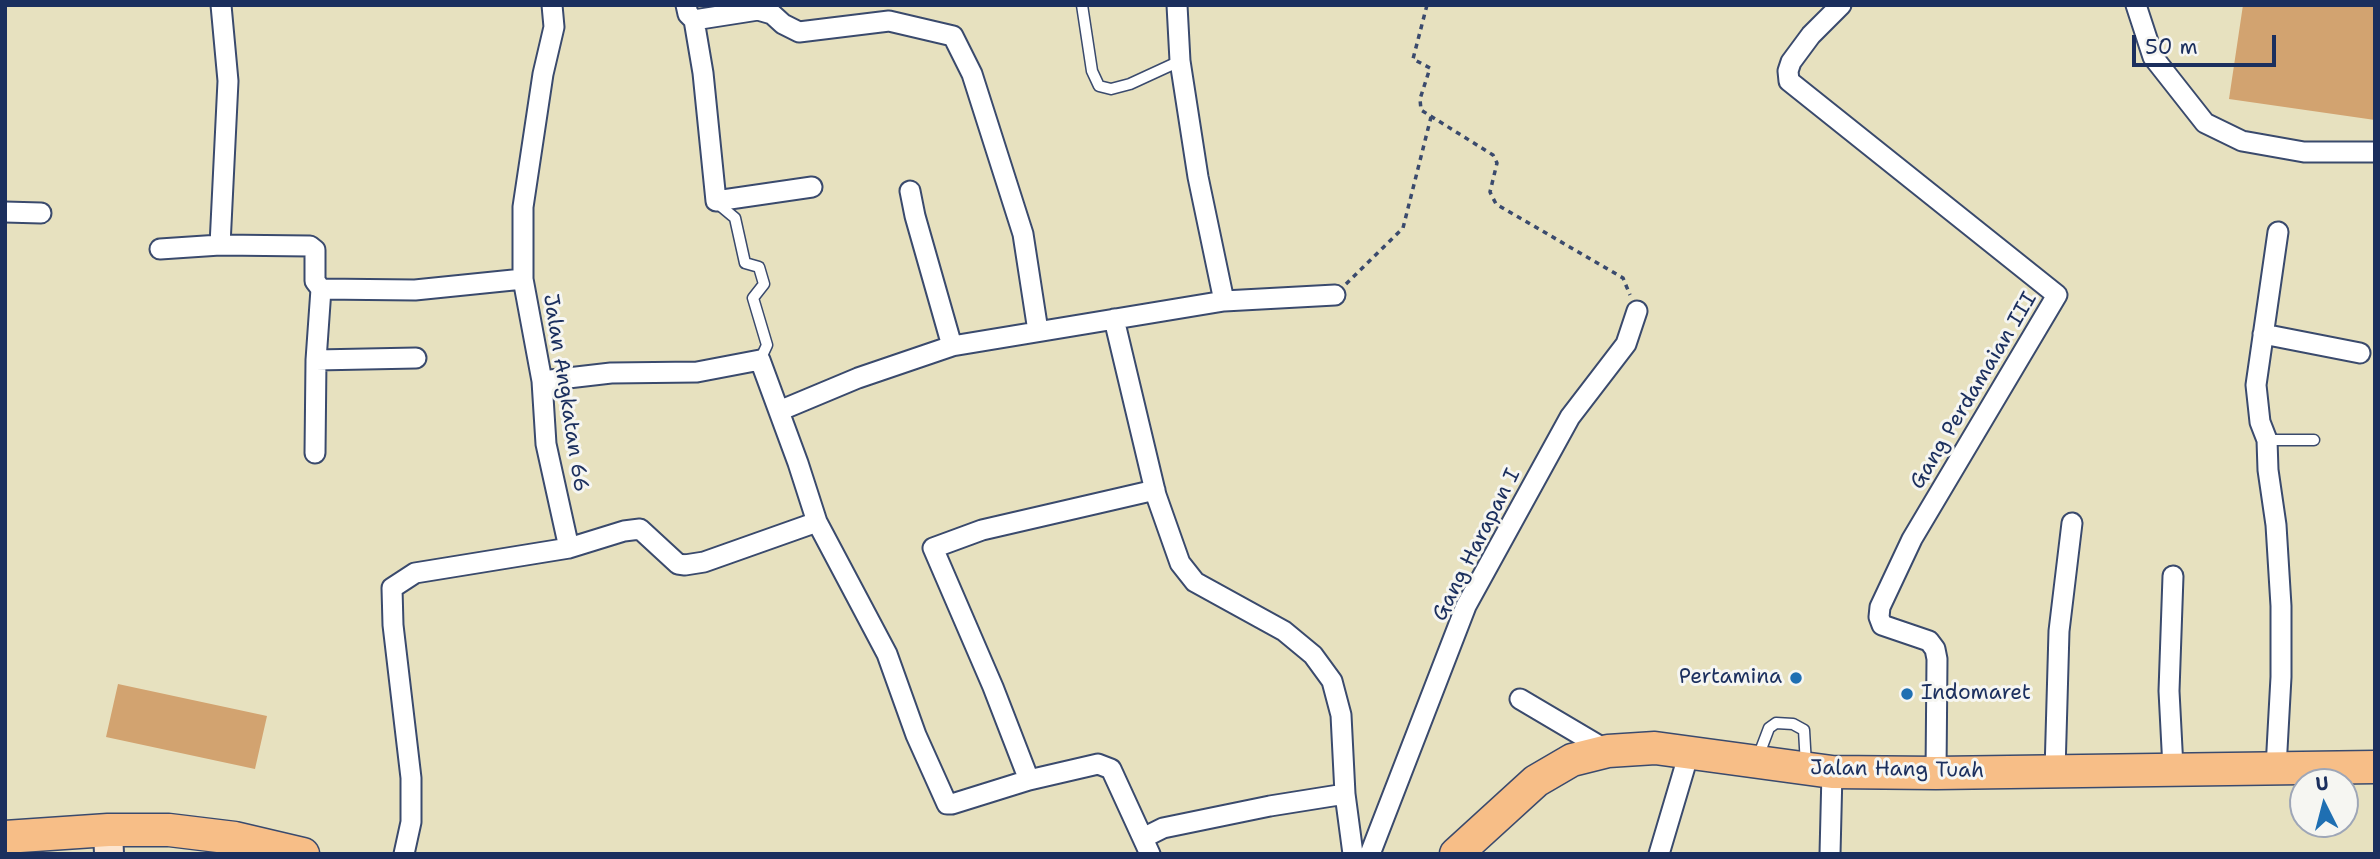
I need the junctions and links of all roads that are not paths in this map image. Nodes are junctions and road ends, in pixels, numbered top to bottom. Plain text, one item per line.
1 (221, 5) edge
2 (552, 5) edge
3 (1082, 5) edge
4 (1177, 5) edge
5 (1841, 5) edge
6 (2136, 5) edge
7 (690, 13) edge
8 (1180, 61) junction
9 (2375, 152) edge
10 (812, 187) dead end
11 (910, 191) dead end
12 (716, 201) junction
13 (5, 212) edge
14 (41, 213) dead end
15 (2278, 232) dead end
16 (219, 245) junction
17 (160, 248) dead end
18 (523, 279) junction
19 (321, 289) junction
20 (1335, 295) road end
21 (1224, 301) junction
22 (1637, 311) road end
23 (1114, 319) junction
24 (1038, 331) junction
25 (2263, 334) junction
26 (952, 346) junction
27 (2360, 353) dead end
28 (416, 358) dead end
29 (316, 360) junction
30 (760, 360) junction
31 (542, 381) junction
32 (779, 411) junction
33 (2267, 440) junction
34 (2314, 440) dead end
35 (315, 453) dead end
36 (1155, 490) junction
37 (817, 522) junction
38 (2072, 523) dead end
39 (569, 548) junction
40 (2174, 576) dead end
41 (1520, 699) dead end
42 (1608, 751) junction
43 (1689, 753) junction
44 (1756, 762) junction
45 (2375, 767) edge
46 (2173, 768) junction
47 (2276, 768) junction
48 (1819, 770) junction
49 (2055, 771) junction
50 (1936, 773) junction
51 (1029, 780) junction
52 (1345, 794) junction
53 (5, 837) edge
54 (109, 842) edge
55 (1147, 846) edge
56 (303, 854) edge
57 (404, 854) edge
58 (1353, 854) edge
59 (1370, 854) edge
60 (1456, 854) edge
61 (1659, 854) edge
62 (1830, 854) edge

1 - 16 street
2 - 18 street, Jalan Angkatan 66
3 - 8 lane
4 - 8 street
5 - 50 street, Gang Perdamaian III
6 - 9 street
7 - 12 street
7 - 24 street
8 - 21 street
10 - 12 street
11 - 26 street
12 - 30 lane
13 - 14 street
15 - 25 street
16 - 17 street
16 - 19 street
18 - 19 street
18 - 31 street, Jalan Angkatan 66
19 - 29 street
20 - 21 street
21 - 23 street
22 - 59 street, Gang Harapan I
23 - 24 street
23 - 36 street
24 - 26 street
25 - 27 street
25 - 33 street
26 - 32 street
28 - 29 street
29 - 35 street
30 - 31 street
30 - 32 street
31 - 39 street, Jalan Angkatan 66
32 - 37 street
33 - 34 lane
33 - 47 street
36 - 51 street
36 - 52 street
37 - 39 street
37 - 51 street
38 - 49 street
39 - 57 street
40 - 46 street
41 - 42 street
42 - 43 main road, Jalan Hang Tuah
42 - 60 main road, Jalan Hang Tuah
43 - 44 main road, Jalan Hang Tuah
43 - 61 street
44 - 48 main road, Jalan Hang Tuah
44 - 48 lane
45 - 47 main road, Jalan Hang Tuah
46 - 47 main road, Jalan Hang Tuah
46 - 49 main road, Jalan Hang Tuah
48 - 50 main road, Jalan Hang Tuah
48 - 62 street
49 - 50 main road, Jalan Hang Tuah
51 - 55 street
52 - 55 street
52 - 58 street
53 - 54 main road
54 - 56 main road

